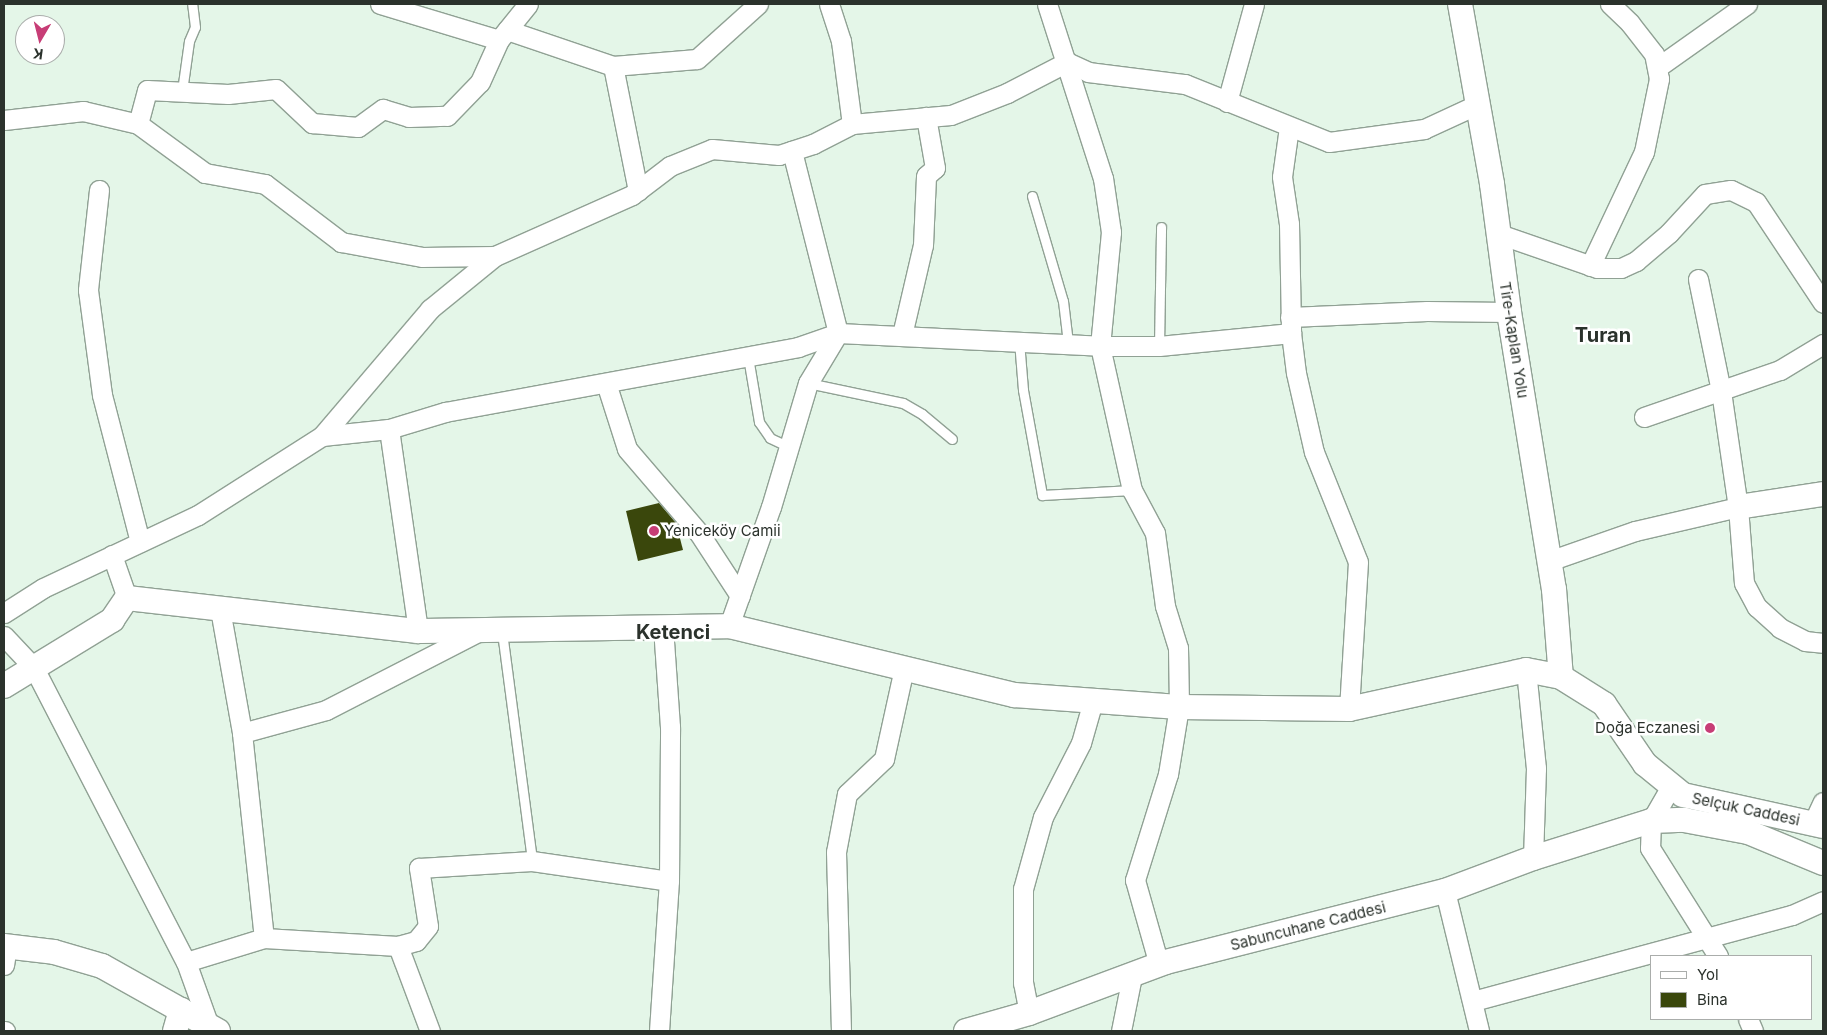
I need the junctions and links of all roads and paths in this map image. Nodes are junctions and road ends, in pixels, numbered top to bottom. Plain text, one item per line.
1 (192, 4) edge
2 (380, 4) edge
3 (528, 4) edge
4 (758, 4) edge
5 (829, 4) edge
6 (1047, 4) edge
7 (1254, 4) edge
8 (1460, 4) edge
9 (1610, 4) edge
10 (1747, 4) edge
11 (503, 35) junction
12 (1067, 62) junction
13 (613, 66) junction
14 (1658, 67) junction
15 (182, 91) junction
16 (1227, 102) junction
17 (1478, 104) junction
18 (926, 117) junction
19 (4, 120) edge
20 (138, 124) junction
21 (852, 124) junction
22 (1289, 127) junction
23 (792, 151) junction
24 (99, 190) dead end
25 (638, 190) junction
26 (1032, 196) dead end
27 (1161, 227) dead end
28 (1499, 234) junction
29 (494, 256) junction
30 (1590, 266) junction
31 (1698, 279) dead end
32 (1823, 304) edge
33 (1509, 312) junction
34 (1290, 325) junction
35 (838, 333) junction
36 (902, 336) junction
37 (1019, 341) junction
38 (1068, 343) junction
39 (1823, 344) edge
40 (1100, 346) junction
41 (1159, 346) junction
42 (748, 357) junction
43 (606, 383) junction
44 (808, 383) junction
45 (1721, 391) junction
46 (1644, 417) dead end
47 (389, 429) junction
48 (322, 436) junction
49 (952, 440) dead end
50 (789, 447) junction
51 (1132, 490) junction
52 (1823, 494) edge
53 (1738, 507) junction
54 (140, 542) junction
55 (112, 554) junction
56 (1549, 561) junction
57 (740, 596) junction
58 (127, 598) junction
59 (220, 608) junction
60 (4, 614) edge
61 (730, 626) junction
62 (663, 628) junction
63 (418, 631) junction
64 (478, 632) junction
65 (502, 632) junction
66 (4, 636) edge
67 (1823, 643) edge
68 (34, 668) junction
69 (904, 668) junction
70 (1526, 670) junction
71 (1561, 677) junction
72 (4, 686) edge
73 (1093, 701) junction
74 (1179, 707) junction
75 (1349, 708) junction
76 (242, 733) junction
77 (1670, 788) junction
78 (1823, 802) edge
79 (1651, 820) junction
80 (1818, 825) edge
81 (1533, 858) junction
82 (532, 861) junction
83 (1823, 863) edge
84 (670, 881) junction
85 (1445, 891) junction
86 (1823, 901) edge
87 (264, 938) junction
88 (1707, 939) junction
89 (398, 946) junction
90 (5, 953) edge
91 (1717, 955) edge
92 (186, 962) junction
93 (1159, 965) junction
94 (1132, 976) junction
95 (1473, 1001) junction
96 (1029, 1013) junction
97 (178, 1021) edge
98 (214, 1029) edge
99 (430, 1031) edge
100 (659, 1031) edge
101 (841, 1031) edge
102 (966, 1031) edge
103 (1121, 1031) edge
104 (1479, 1031) edge

1 - 15 lane
2 - 11 street
3 - 11 street
4 - 13 street
5 - 21 street
6 - 12 street
7 - 16 street
8 - 17 street, Tire-Kaplan Yolu
9 - 14 street
10 - 14 street
11 - 13 street
11 - 15 street
12 - 16 street
12 - 18 street
12 - 40 street
13 - 25 street
14 - 30 street
15 - 20 street
16 - 22 street
17 - 22 street
17 - 28 street, Tire-Kaplan Yolu
18 - 21 street
18 - 36 street
19 - 20 street
20 - 29 street
21 - 23 street
22 - 34 street
23 - 25 street
23 - 35 street
24 - 54 street
25 - 29 street
26 - 38 lane
27 - 41 lane
28 - 30 street
28 - 33 street, Tire-Kaplan Yolu
29 - 48 street
30 - 32 street
31 - 45 street
33 - 34 street
33 - 56 street, Tire-Kaplan Yolu
34 - 41 street
34 - 75 street
35 - 36 street
35 - 42 street
35 - 44 street
36 - 37 street
37 - 38 street
37 - 51 lane
38 - 40 street
39 - 45 street
40 - 41 street
40 - 51 street
42 - 43 street
42 - 50 lane
43 - 47 street
43 - 57 street
44 - 49 lane
44 - 50 street
45 - 46 street
45 - 53 street
47 - 48 street
47 - 63 street
48 - 54 street
50 - 57 street
51 - 74 street
52 - 53 street
53 - 56 street
53 - 67 street
54 - 55 street
55 - 58 street
55 - 60 street
56 - 71 street, Tire-Kaplan Yolu
57 - 61 street
58 - 59 street
58 - 68 street
59 - 63 street
59 - 76 street
61 - 62 street
61 - 69 street
62 - 65 street
62 - 84 street
63 - 64 street
64 - 65 street
64 - 76 street
65 - 82 lane
66 - 68 street
68 - 72 street
68 - 92 street
69 - 73 street
69 - 101 street
70 - 71 street
70 - 75 street
70 - 81 street
71 - 77 street
73 - 74 street
73 - 96 street
74 - 75 street
74 - 93 street
76 - 87 street
77 - 79 street
77 - 80 street, Selçuk Caddesi
78 - 80 street
79 - 81 street, Sabuncuhane Caddesi
79 - 83 street, Sabuncuhane Caddesi
79 - 88 street
81 - 85 street, Sabuncuhane Caddesi
82 - 84 street
82 - 89 street
84 - 100 street
85 - 93 street, Sabuncuhane Caddesi
85 - 95 street
86 - 88 street
87 - 89 street
87 - 92 street
88 - 91 street
88 - 95 street
89 - 99 street
90 - 97 street
92 - 98 street
93 - 94 street, Sabuncuhane Caddesi
94 - 96 street, Sabuncuhane Caddesi
94 - 103 street
95 - 104 street
96 - 102 street, Sabuncuhane Caddesi
97 - 98 street

